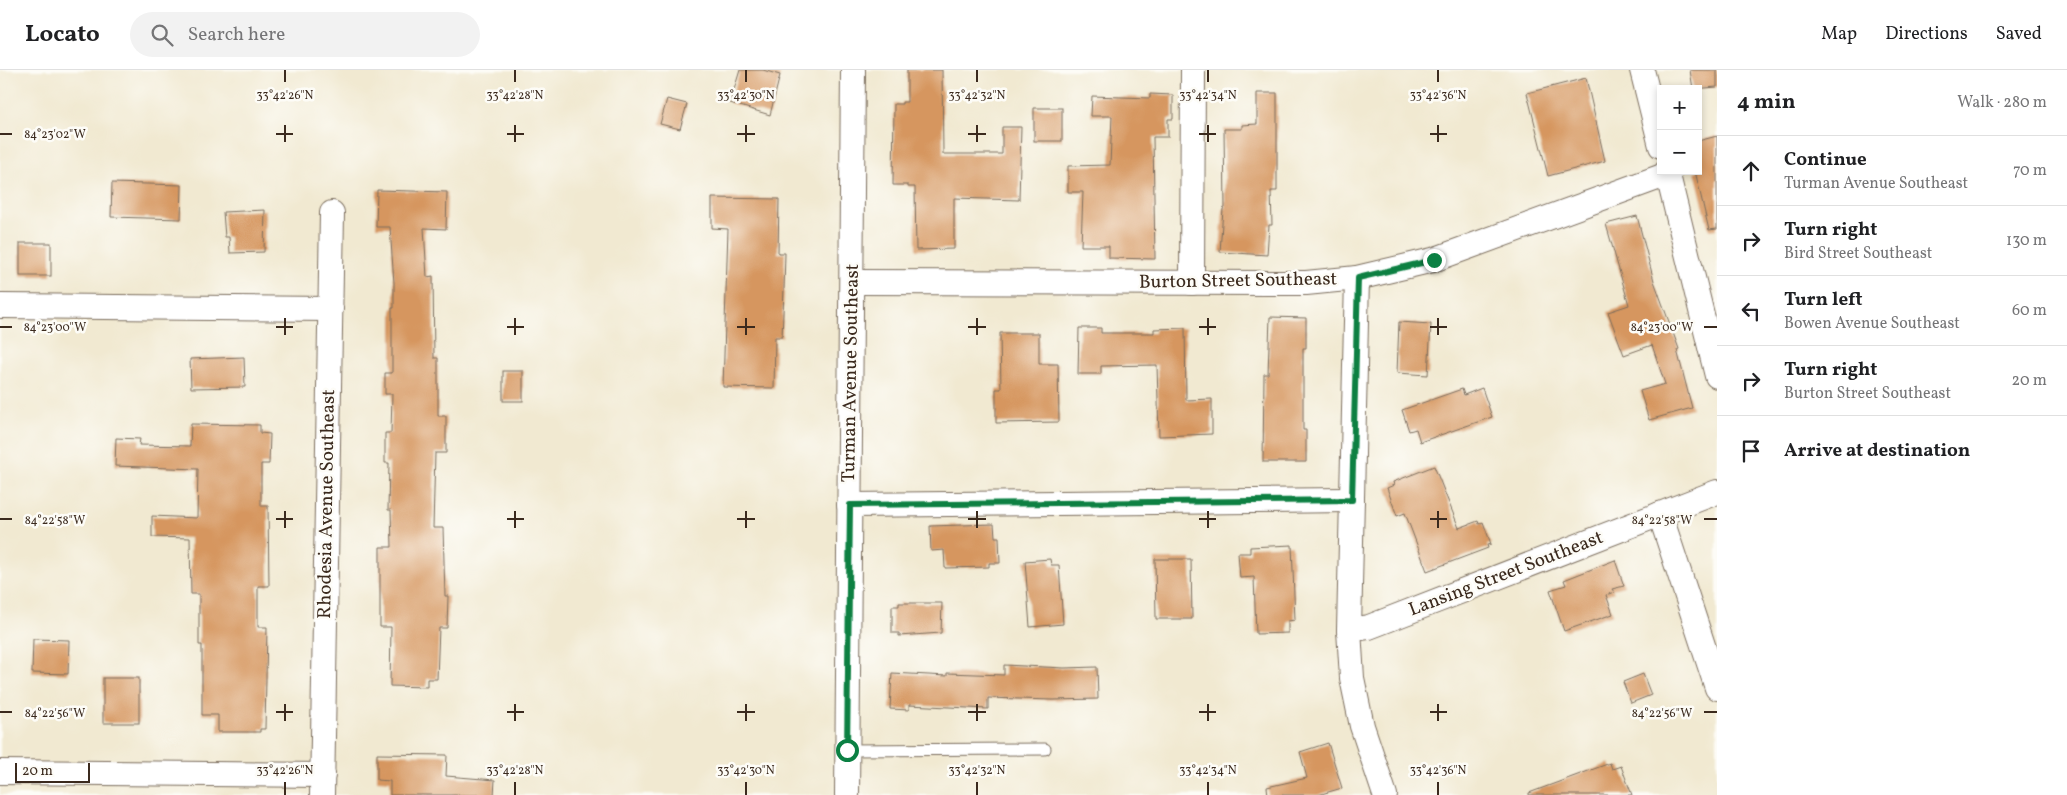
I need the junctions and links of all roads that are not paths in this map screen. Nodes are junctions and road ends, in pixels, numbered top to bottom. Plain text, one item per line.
1 (854, 70) edge
2 (1193, 70) edge
3 (1642, 70) edge
4 (1657, 130) edge
5 (1662, 175) edge
6 (1667, 175) edge
7 (332, 213) dead end
8 (1358, 278) junction
9 (852, 282) junction
10 (1192, 282) junction
11 (0, 306) edge
12 (331, 309) junction
13 (1717, 376) edge
14 (1717, 492) edge
15 (1352, 500) junction
16 (850, 505) junction
17 (1660, 514) junction
18 (1349, 630) junction
19 (1717, 688) edge
20 (1045, 749) dead end
21 (847, 750) junction
22 (0, 772) edge
23 (323, 785) edge
24 (846, 795) edge
25 (1386, 795) edge

1 - 9 street, Turman Avenue Southeast
2 - 10 street
3 - 4 street
5 - 8 street, Burton Street Southeast
6 - 13 street
7 - 12 street, Rhodesia Avenue Southeast
8 - 10 street, Burton Street Southeast
8 - 15 street
9 - 10 street, Burton Street Southeast
9 - 16 street, Turman Avenue Southeast
11 - 12 street
12 - 23 street, Rhodesia Avenue Southeast
14 - 17 street, Lansing Street Southeast
15 - 16 street
15 - 18 street
16 - 21 street, Turman Avenue Southeast
17 - 18 street, Lansing Street Southeast
17 - 19 street
18 - 25 street
20 - 21 lane
21 - 24 street, Turman Avenue Southeast
22 - 23 street

